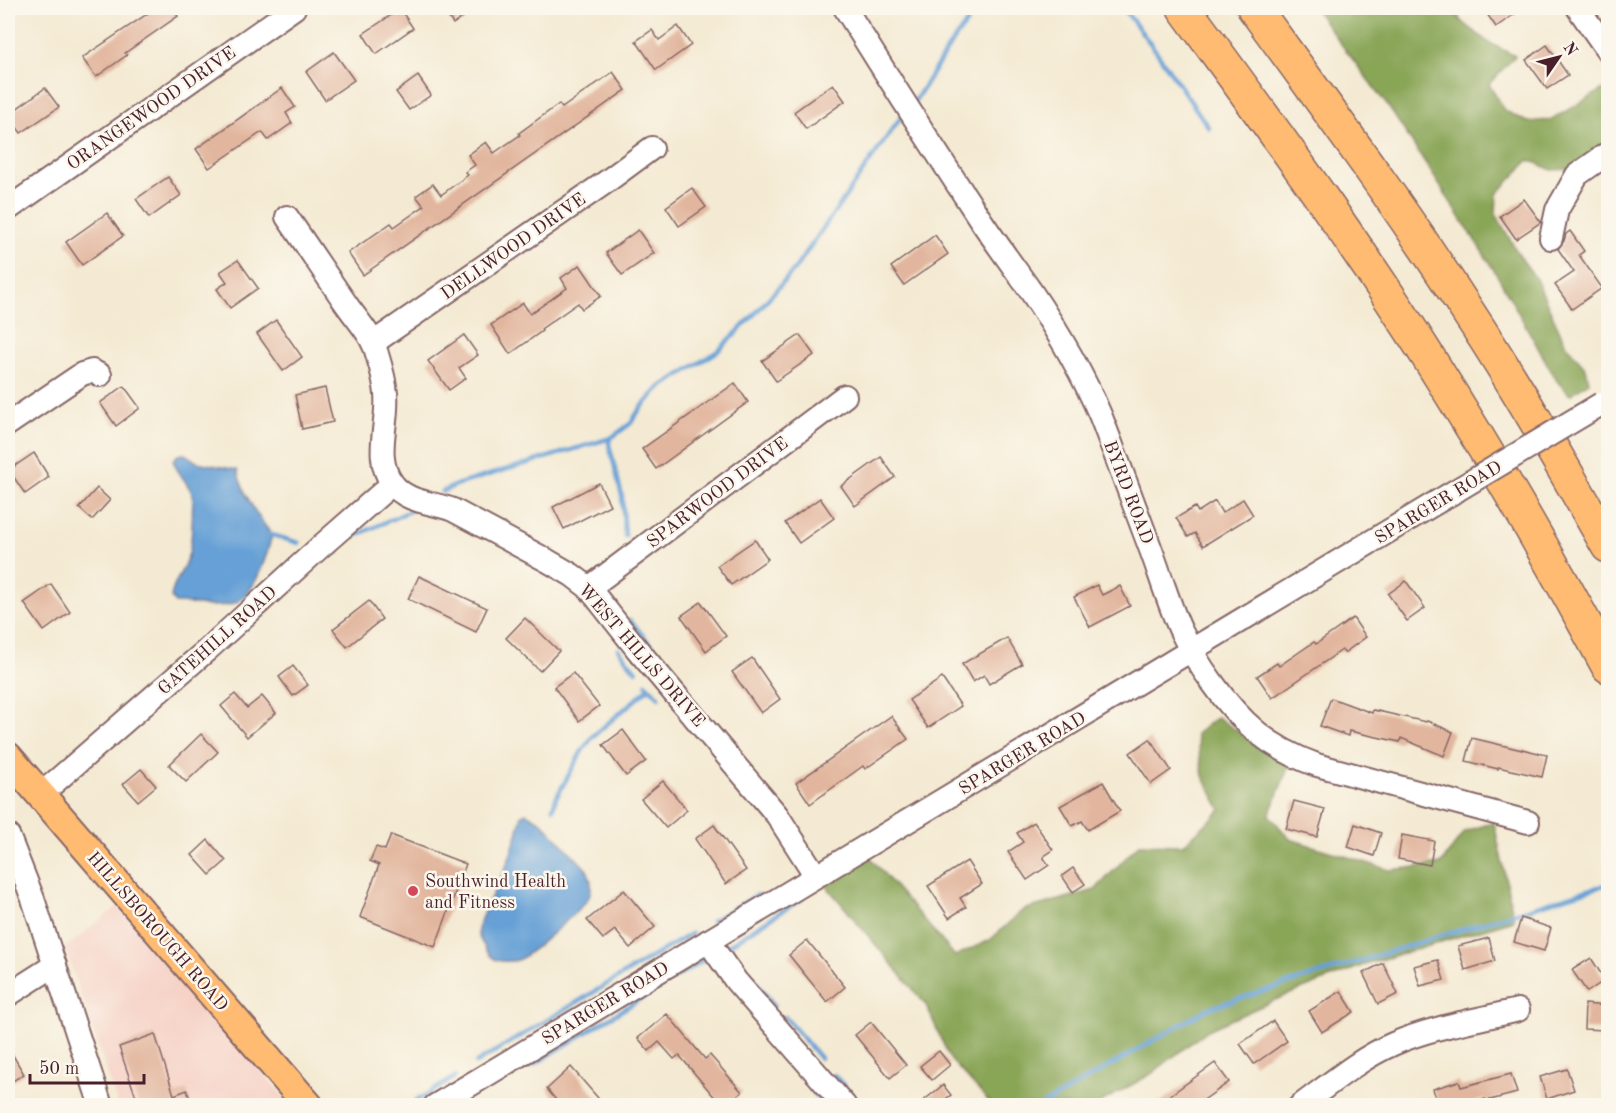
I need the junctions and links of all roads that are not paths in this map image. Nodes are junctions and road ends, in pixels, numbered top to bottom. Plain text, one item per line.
1 (294, 8) edge
2 (844, 8) edge
3 (1184, 8) edge
4 (1254, 8) edge
5 (1578, 8) edge
6 (1608, 51) edge
7 (652, 148) dead end
8 (1604, 162) edge
9 (8, 209) edge
10 (287, 217) dead end
11 (1551, 238) dead end
12 (373, 343) junction
13 (100, 375) dead end
14 (845, 396) dead end
15 (1605, 402) edge
16 (8, 424) edge
17 (392, 484) junction
18 (1608, 546) edge
19 (589, 588) junction
20 (1192, 651) junction
21 (1608, 666) edge
22 (8, 758) edge
23 (40, 795) junction
24 (1528, 822) dead end
25 (8, 835) edge
26 (816, 876) junction
27 (708, 941) junction
28 (55, 965) junction
29 (8, 995) edge
30 (1518, 1010) dead end
31 (101, 1106) edge
32 (309, 1106) edge
33 (435, 1106) edge
34 (845, 1106) edge
35 (1300, 1106) edge

1 - 9 street, ORANGEWOOD DRIVE
2 - 20 street, BYRD ROAD
3 - 21 highway
4 - 18 highway
5 - 6 street
7 - 12 street, DELLWOOD DRIVE
8 - 11 street
10 - 12 street
12 - 17 street
13 - 16 street
14 - 19 street, SPARWOOD DRIVE
15 - 20 street, SPARGER ROAD, bridge
17 - 19 street, WEST HILLS DRIVE
17 - 23 street, GATEHILL ROAD
19 - 26 street, WEST HILLS DRIVE
20 - 24 street, BYRD ROAD
20 - 26 street, SPARGER ROAD
22 - 23 main road, HILLSBOROUGH ROAD
23 - 32 main road, HILLSBOROUGH ROAD
25 - 28 street
26 - 27 street, SPARGER ROAD
27 - 33 street, SPARGER ROAD
27 - 34 street
28 - 29 street
28 - 31 street
30 - 35 street

